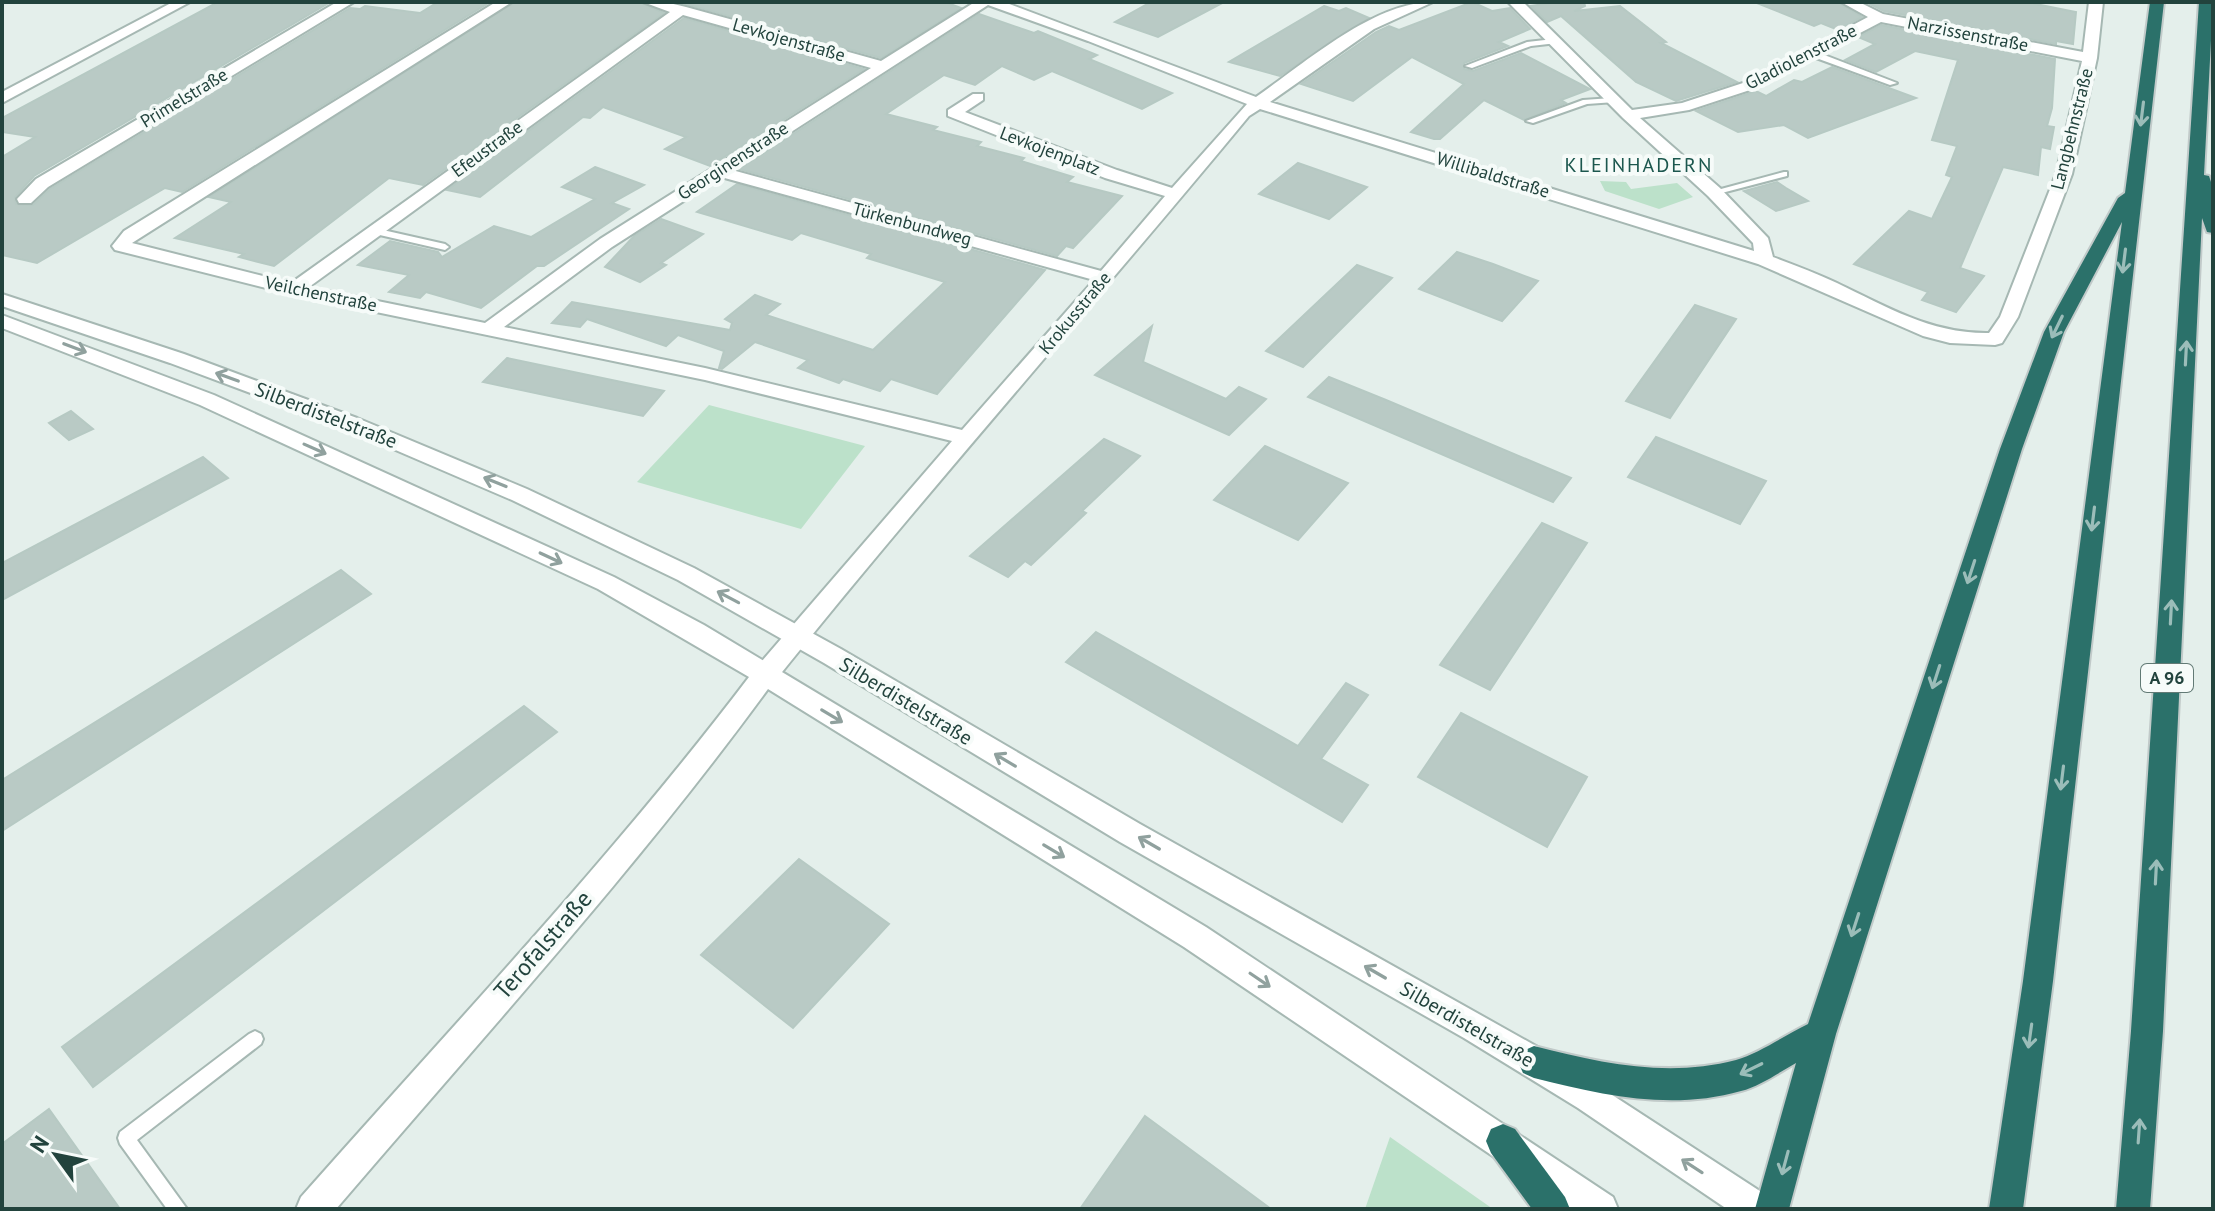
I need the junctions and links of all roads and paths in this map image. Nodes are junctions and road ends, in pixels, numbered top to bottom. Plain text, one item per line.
1 (183, 2) edge
2 (347, 2) edge
3 (505, 2) edge
4 (650, 2) edge
5 (984, 2) edge
6 (991, 2) edge
7 (1426, 2) edge
8 (1515, 2) edge
9 (1848, 2) edge
10 (2096, 2) edge
11 (2157, 2) edge
12 (2206, 2) edge
13 (681, 10) junction
14 (1879, 17) junction
15 (1554, 41) junction
16 (1811, 53) junction
17 (2090, 58) junction
18 (881, 66) junction
19 (1469, 66) dead end
20 (1893, 83) dead end
21 (978, 97) dead end
22 (2, 98) edge
23 (1612, 100) junction
24 (1257, 103) junction
25 (1628, 115) junction
26 (1530, 121) dead end
27 (2196, 146) junction
28 (718, 171) junction
29 (1784, 174) dead end
30 (2133, 184) junction
31 (1714, 192) junction
32 (1176, 194) junction
33 (25, 199) dead end
34 (2213, 228) edge
35 (374, 231) junction
36 (445, 247) dead end
37 (1764, 260) junction
38 (1105, 278) junction
39 (294, 289) junction
40 (2, 300) edge
41 (2, 321) edge
42 (489, 329) junction
43 (1995, 339) joint
44 (966, 438) junction
45 (796, 636) junction
46 (765, 675) junction
47 (1820, 1034) junction
48 (255, 1039) dead end
49 (1534, 1062) junction
50 (1503, 1141) junction
51 (178, 1209) edge
52 (313, 1209) edge
53 (1553, 1209) edge
54 (1601, 1209) edge
55 (1757, 1209) edge
56 (1772, 1209) edge
57 (2006, 1209) edge
58 (2133, 1209) edge

1 - 22 street
2 - 33 street, Primelstraße
3 - 39 street, Veilchenstraße
4 - 13 street, Levkojenstraße
5 - 18 street, Georginenstraße
6 - 24 street, Willibaldstraße
7 - 24 street, Krokusstraße
8 - 15 street
9 - 14 street, Narzissenstraße
10 - 17 street, Langbehnstraße
11 -> 30 highway
12 - 27 highway, A 96
13 - 18 street, Levkojenstraße
13 - 35 street, Efeustraße
14 - 16 street, Gladiolenstraße
14 - 17 street, Narzissenstraße
15 - 19 lane
15 - 23 street
16 - 20 lane
16 - 25 street, Gladiolenstraße
17 - 43 street, Langbehnstraße
18 - 28 street, Georginenstraße
21 - 32 street, Levkojenplatz
23 - 25 street
23 - 26 lane
24 - 32 street, Krokusstraße
24 - 37 street, Willibaldstraße
25 - 31 street
27 - 34 highway
58 -> 27 highway, A 96
28 - 38 street, Türkenbundweg
28 - 42 street, Georginenstraße
29 - 31 lane
30 -> 47 highway
30 -> 57 highway
31 - 37 street
32 - 38 street, Krokusstraße
35 - 36 lane
35 - 39 street, Efeustraße
37 - 43 street, Willibaldstraße
38 - 44 street, Krokusstraße
39 - 42 street, Veilchenstraße
45 -> 40 street, Silberdistelstraße
41 -> 46 street, Silberdistelstraße
42 - 44 street, Veilchenstraße
44 - 45 street, Krokusstraße
45 - 46 street, Krokusstraße
49 -> 45 street, Silberdistelstraße
46 -> 50 street, Silberdistelstraße
46 - 52 street, Terofalstraße
47 -> 49 highway
47 -> 56 highway
48 - 51 lane
55 -> 49 street, Silberdistelstraße
50 - 53 highway
50 - 54 street, Silberdistelstraße

